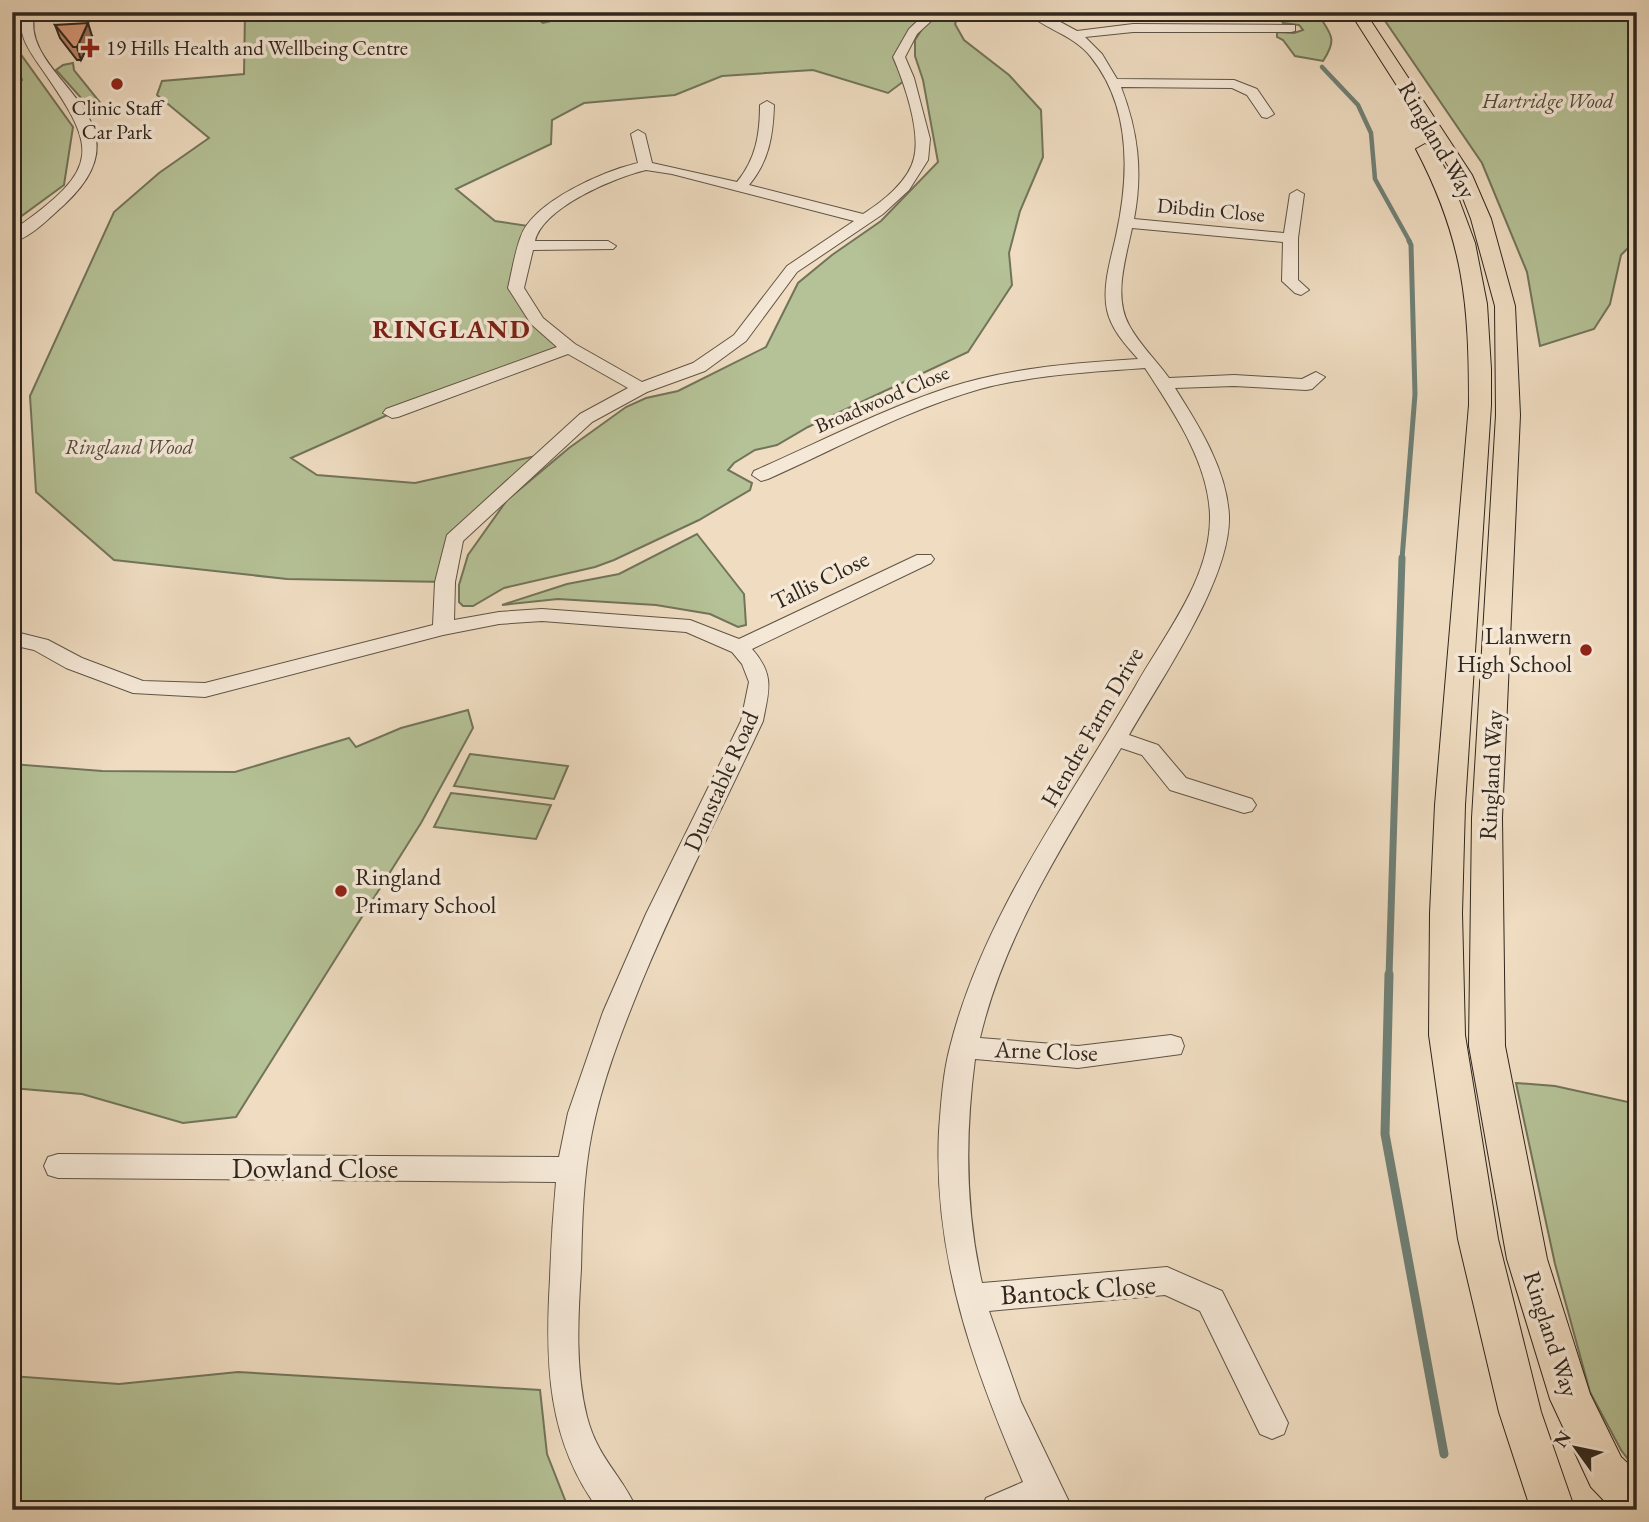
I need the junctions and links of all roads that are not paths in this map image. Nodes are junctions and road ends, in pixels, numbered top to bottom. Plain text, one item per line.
1 (29, 12) edge
2 (935, 12) edge
3 (1032, 12) edge
4 (1211, 12) edge
5 (1340, 12) edge
6 (1357, 12) edge
7 (1220, 28) junction
8 (1291, 28) dead end
9 (1076, 35) junction
10 (1113, 83) junction
11 (767, 105) dead end
12 (1267, 114) dead end
13 (638, 134) dead end
14 (646, 166) junction
15 (740, 187) junction
16 (1297, 194) dead end
17 (866, 219) junction
18 (1126, 223) junction
19 (12, 238) edge
20 (1291, 238) junction
21 (525, 245) junction
22 (608, 246) dead end
23 (1301, 290) dead end
24 (569, 348) junction
25 (1149, 363) junction
26 (1316, 377) dead end
27 (1163, 384) junction
28 (641, 388) junction
29 (391, 413) dead end
30 (761, 475) dead end
31 (924, 559) dead end
32 (443, 629) junction
33 (12, 638) edge
34 (739, 647) junction
35 (1116, 738) junction
36 (1244, 805) dead end
37 (1171, 1046) dead end
38 (963, 1047) junction
39 (58, 1166) dead end
40 (573, 1170) junction
41 (972, 1298) junction
42 (1272, 1423) dead end
43 (1050, 1500) edge
44 (1637, 1503) edge
45 (620, 1510) edge
46 (998, 1510) edge
47 (1553, 1510) edge

1 - 19 street
2 - 17 street
3 - 9 street, Hendre Farm Drive
4 - 7 street
5 - 47 main road, Ringland Way
6 - 44 main road, Ringland Way
7 - 8 street
7 - 9 street
9 - 10 street, Hendre Farm Drive
10 - 12 street
10 - 18 street, Hendre Farm Drive
11 - 15 street
13 - 14 street
14 - 15 street
14 - 21 street
15 - 17 street
16 - 20 street, Dibdin Close
17 - 28 street
18 - 20 street, Dibdin Close
18 - 25 street, Hendre Farm Drive
20 - 23 street, Dibdin Close
21 - 22 street
21 - 24 street
24 - 28 street
24 - 29 street
25 - 27 street, Hendre Farm Drive
25 - 30 street, Broadwood Close
26 - 27 street
27 - 35 street, Hendre Farm Drive
28 - 32 street
31 - 34 street, Tallis Close
32 - 33 street
32 - 34 street
34 - 40 street, Dunstable Road
35 - 36 street
35 - 38 street, Hendre Farm Drive
37 - 38 street, Arne Close
38 - 41 street, Hendre Farm Drive
39 - 40 street, Dowland Close
40 - 45 street, Dunstable Road
41 - 42 street, Bantock Close
41 - 43 street, Hendre Farm Drive
43 - 46 street

